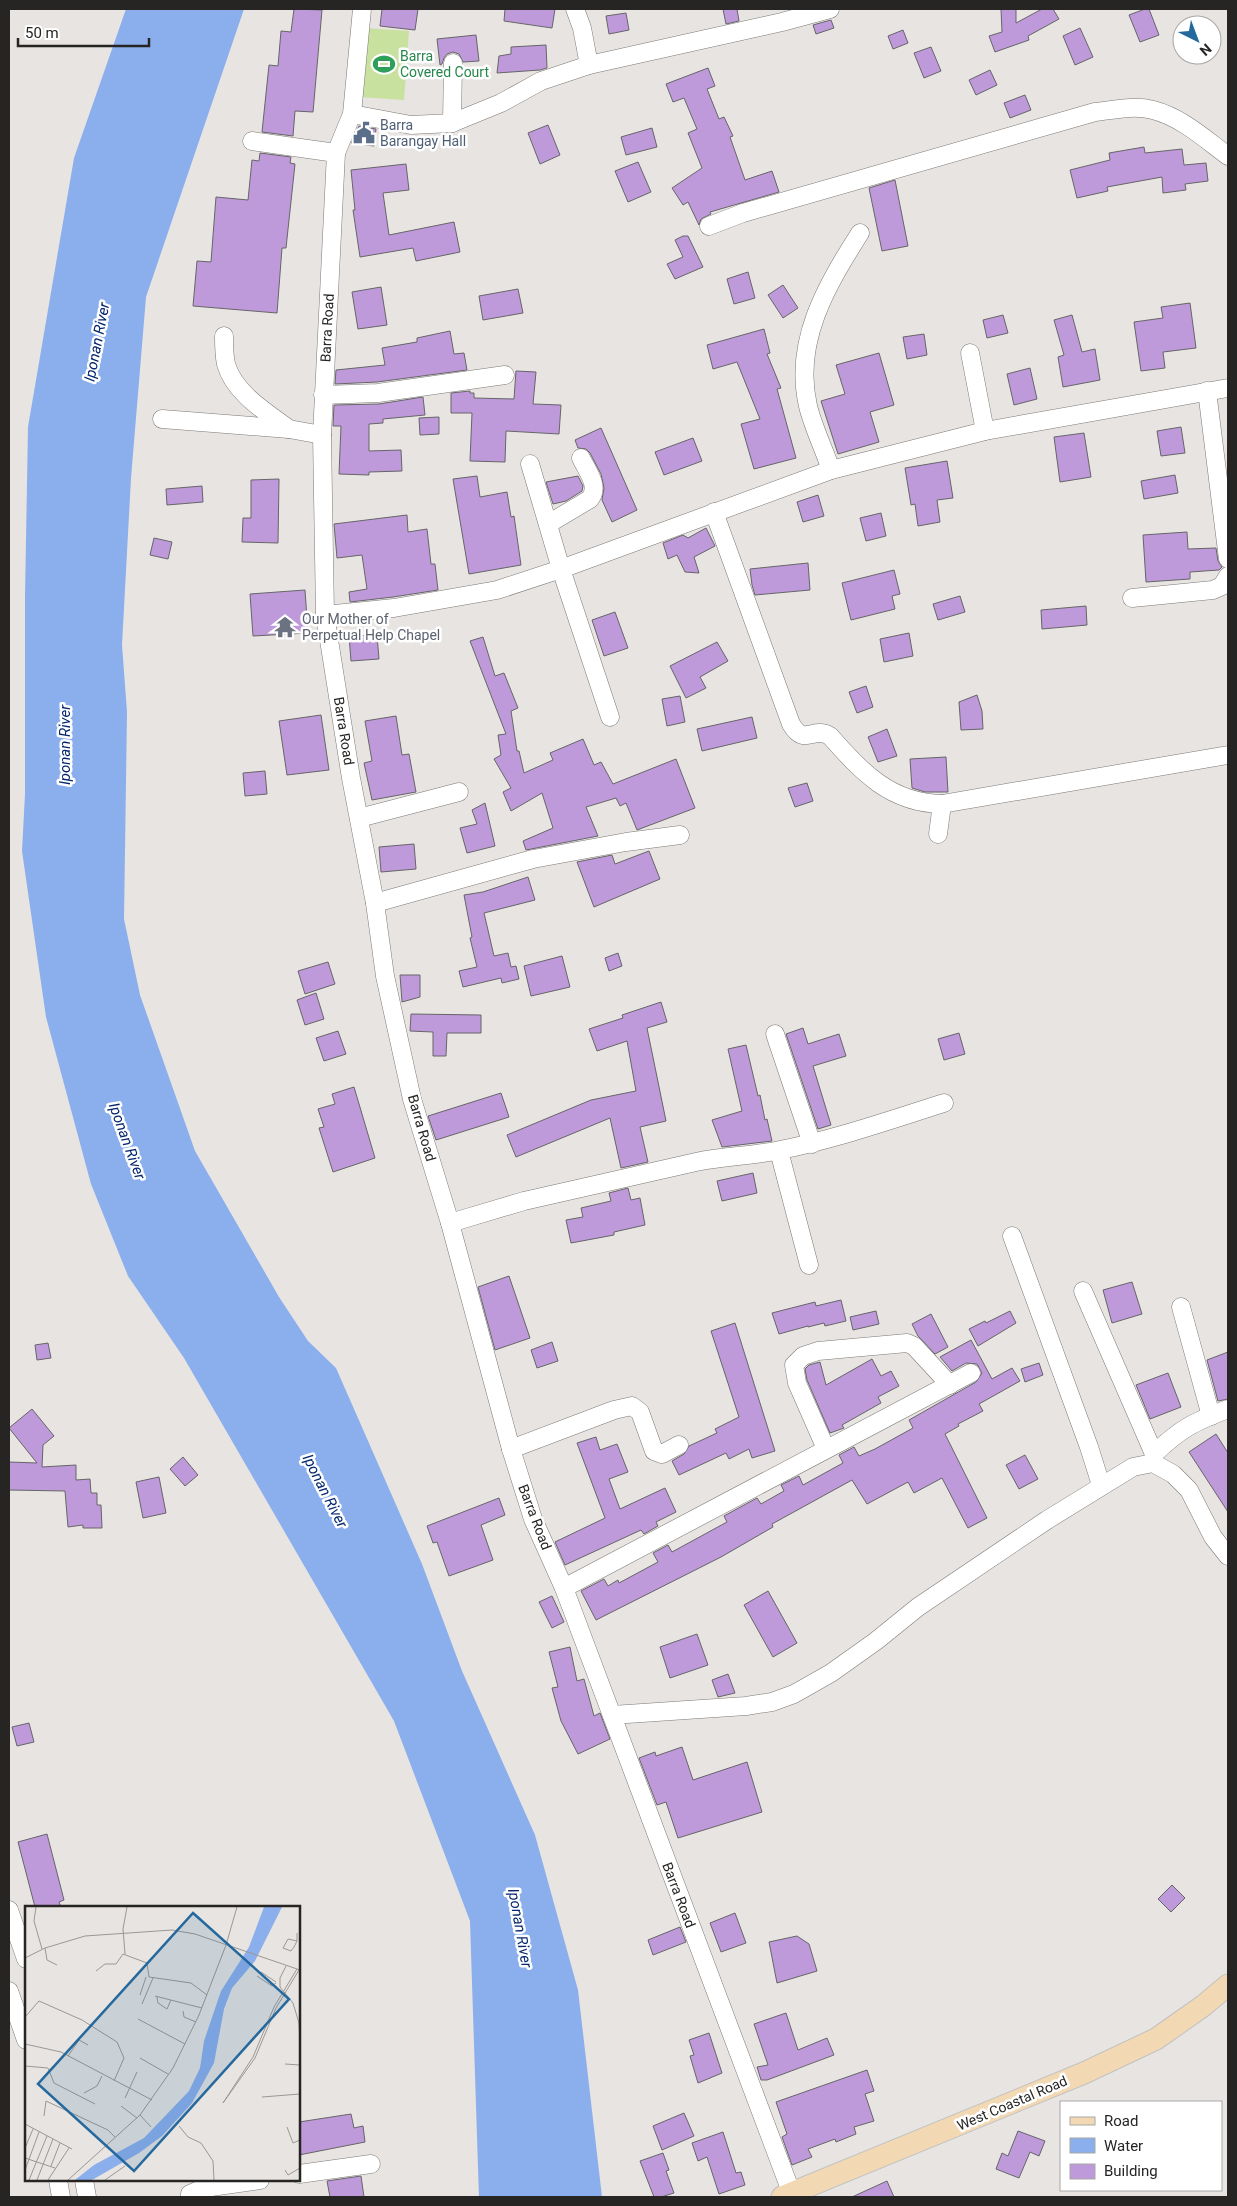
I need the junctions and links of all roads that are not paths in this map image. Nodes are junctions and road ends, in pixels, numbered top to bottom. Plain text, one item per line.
1 (362, 9) edge
2 (575, 9) edge
3 (830, 9) edge
4 (453, 63) dead end
5 (589, 64) junction
6 (352, 114) junction
7 (452, 123) junction
8 (252, 141) dead end
9 (336, 153) junction
10 (1228, 156) edge
11 (709, 226) dead end
12 (860, 233) dead end
13 (224, 336) dead end
14 (970, 353) dead end
15 (505, 375) dead end
16 (1228, 388) edge
17 (1207, 391) junction
18 (323, 395) junction
19 (162, 419) dead end
20 (289, 430) junction
21 (985, 431) junction
22 (322, 435) junction
23 (581, 458) dead end
24 (530, 464) dead end
25 (831, 470) junction
26 (714, 512) junction
27 (548, 524) junction
28 (1228, 559) edge
29 (561, 569) junction
30 (1228, 576) edge
31 (1132, 598) dead end
32 (325, 615) junction
33 (610, 717) dead end
34 (1228, 756) edge
35 (459, 792) dead end
36 (942, 804) junction
37 (359, 818) junction
38 (938, 834) dead end
39 (680, 835) dead end
40 (375, 903) junction
41 (775, 1034) dead end
42 (944, 1103) dead end
43 (812, 1144) junction
44 (779, 1151) junction
45 (450, 1223) junction
46 (1012, 1236) dead end
47 (809, 1265) dead end
48 (1083, 1291) dead end
49 (1181, 1307) dead end
50 (970, 1373) dead end
51 (950, 1385) junction
52 (1228, 1409) edge
53 (1210, 1416) junction
54 (679, 1445) dead end
55 (511, 1449) junction
56 (826, 1449) junction
57 (1154, 1459) junction
58 (1101, 1485) junction
59 (1228, 1556) edge
60 (564, 1588) junction
61 (612, 1715) junction
62 (9, 1910) edge
63 (25, 1956) edge
64 (1228, 1984) edge
65 (9, 1991) edge
66 (25, 2037) edge
67 (371, 2164) dead end
68 (300, 2174) edge
69 (58, 2181) edge
70 (84, 2181) edge
71 (253, 2181) edge
72 (789, 2196) edge
73 (61, 2197) edge
74 (87, 2197) edge
75 (190, 2197) edge

1 - 6 street, Barra Road
2 - 5 street
3 - 5 street
4 - 7 street
5 - 7 street
6 - 7 street
6 - 9 street, Barra Road
8 - 9 street
9 - 18 street, Barra Road
10 - 11 street
12 - 25 street
13 - 20 street
14 - 21 street
15 - 18 street
16 - 17 street
17 - 21 street
17 - 28 street
18 - 22 street, Barra Road
19 - 20 street
20 - 22 street
21 - 25 street
22 - 32 street, Barra Road
23 - 27 street
24 - 27 street
25 - 26 street
26 - 29 street
26 - 36 street
27 - 29 street
29 - 32 street
29 - 33 street
30 - 31 street
32 - 37 street, Barra Road
34 - 36 street
35 - 37 street
36 - 38 street
37 - 40 street, Barra Road
39 - 40 street
40 - 45 street, Barra Road
41 - 43 street
42 - 43 street
43 - 44 street
44 - 45 street
44 - 47 street
45 - 55 street, Barra Road
46 - 58 street
48 - 57 street
49 - 53 street
50 - 51 street
51 - 56 street
51 - 56 street
52 - 53 street
53 - 57 street
54 - 55 street
55 - 60 street, Barra Road
56 - 60 street
57 - 58 street
57 - 59 street
58 - 61 street
60 - 61 street, Barra Road
61 - 72 street, Barra Road
62 - 63 street
64 - 72 main road, West Coastal Road
65 - 66 street
67 - 68 street
69 - 73 street
70 - 74 street
71 - 75 street

